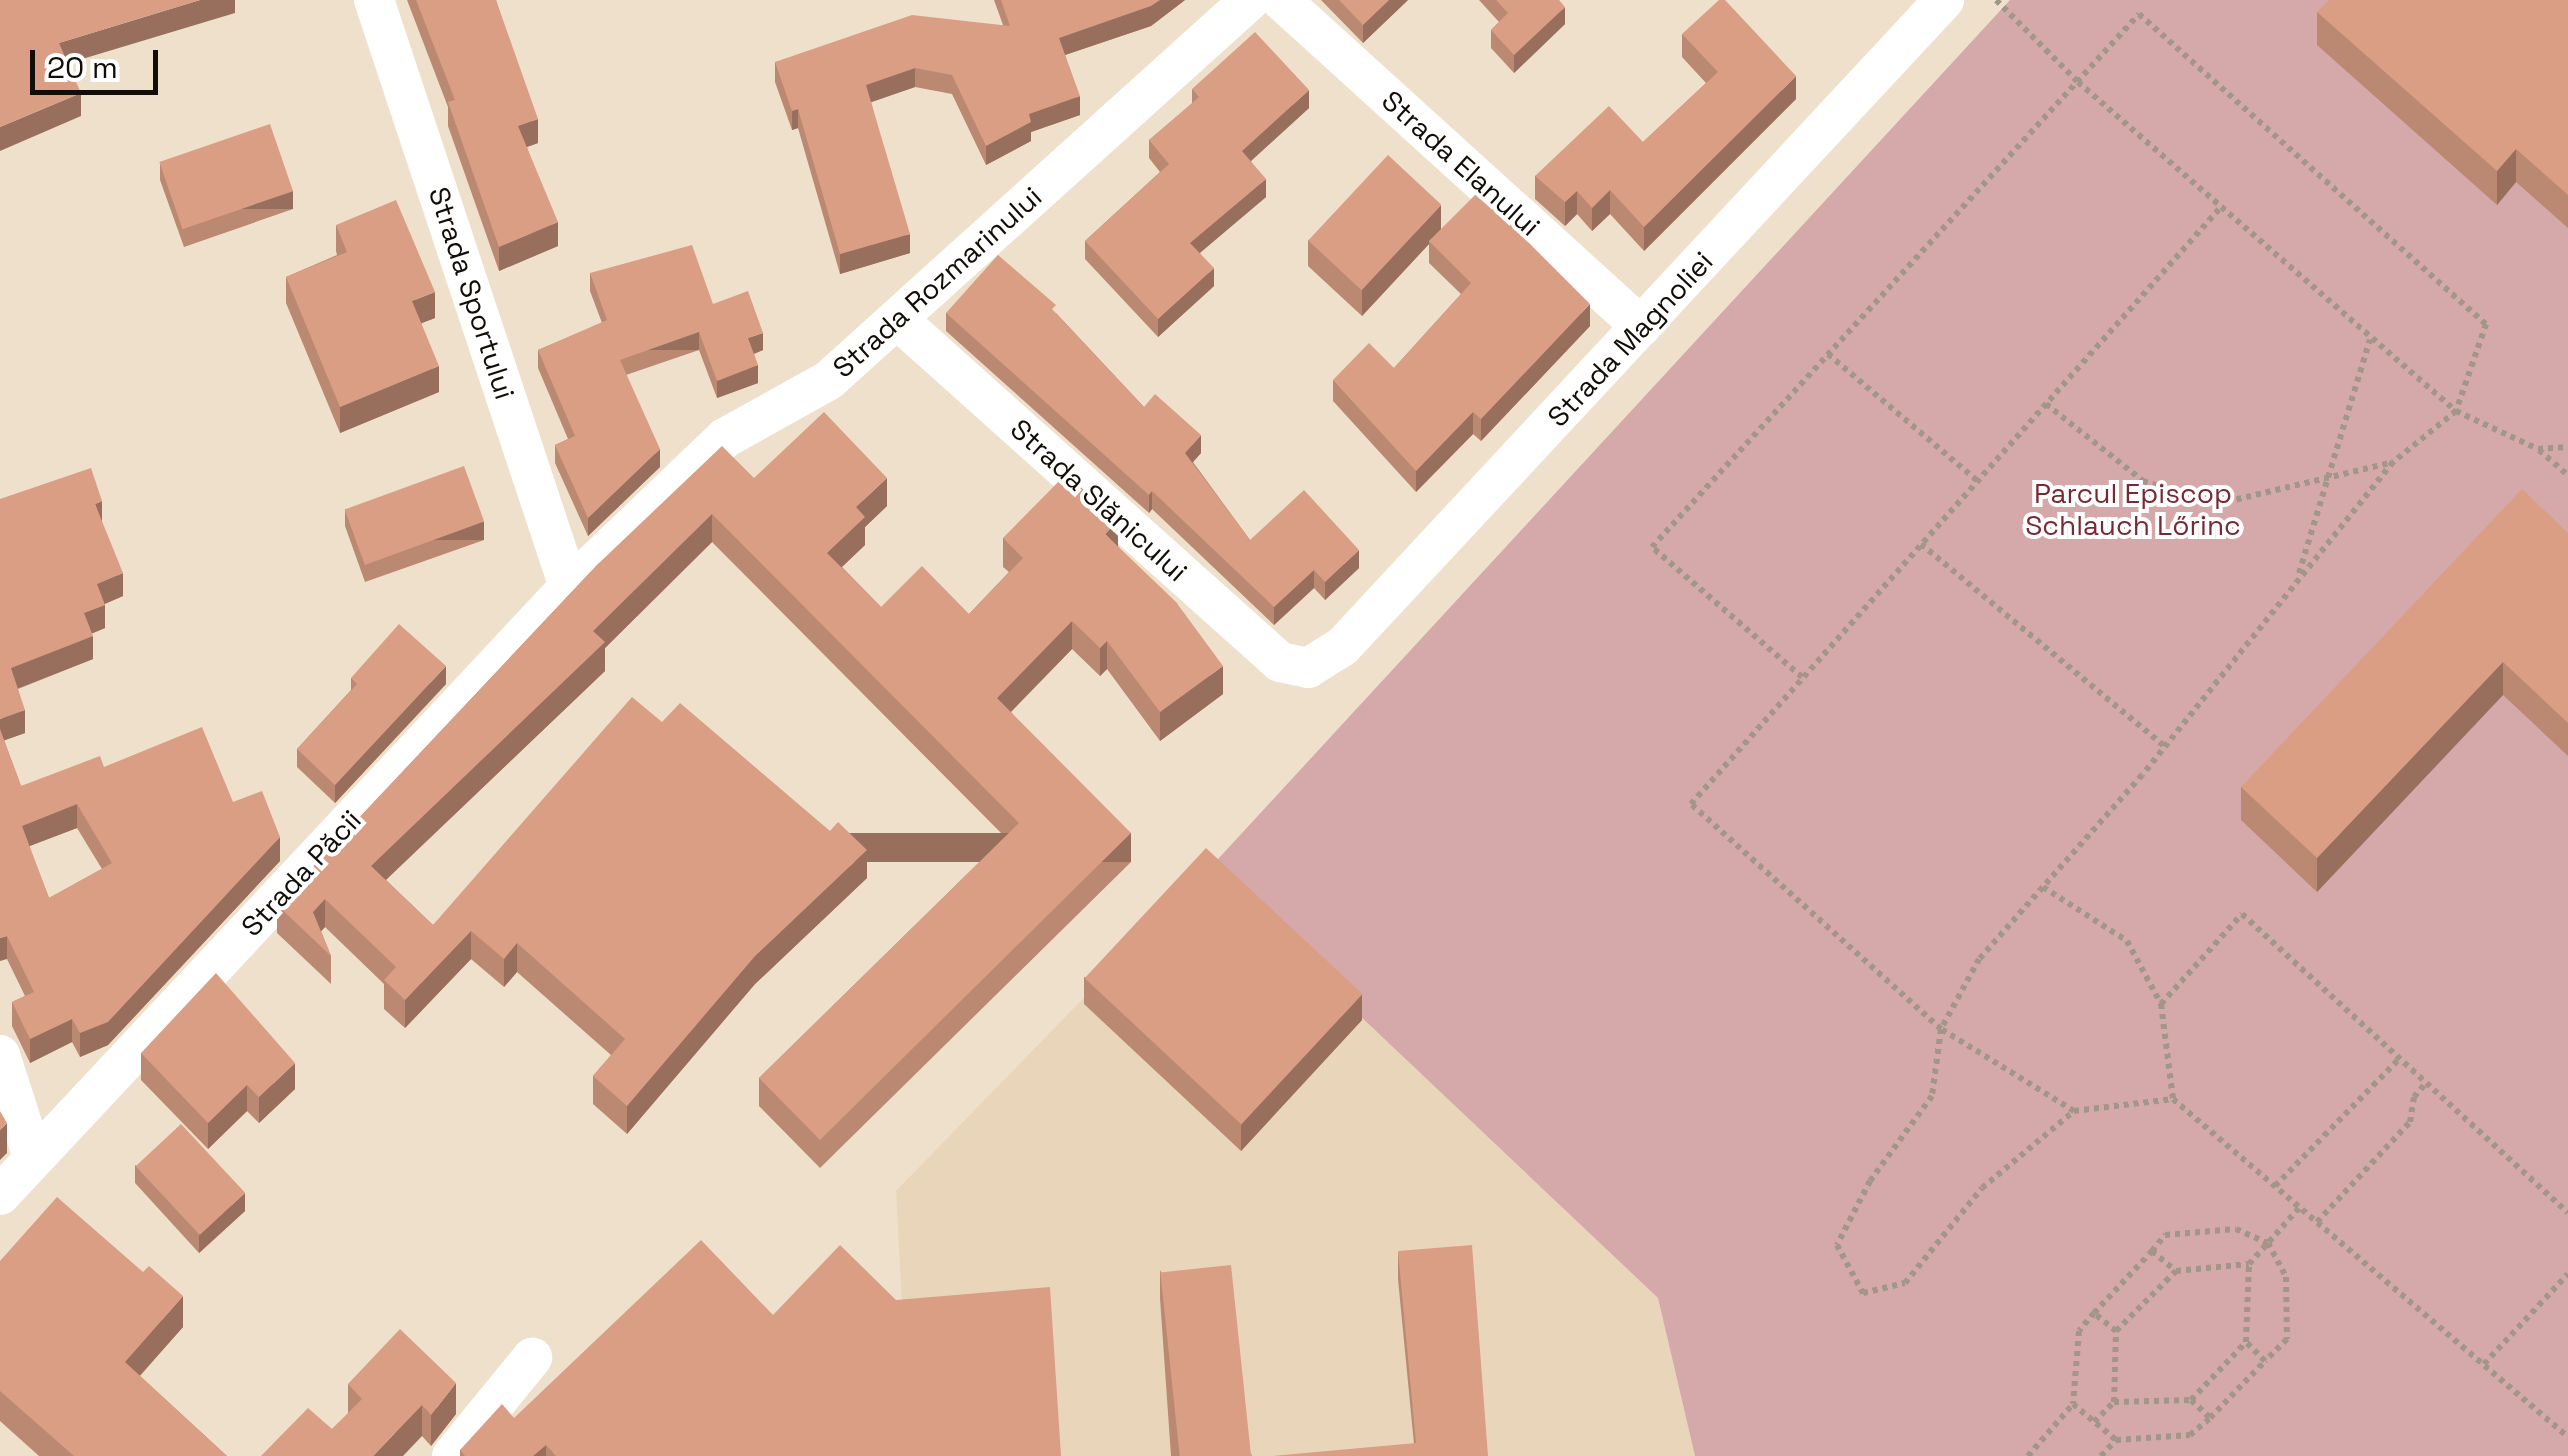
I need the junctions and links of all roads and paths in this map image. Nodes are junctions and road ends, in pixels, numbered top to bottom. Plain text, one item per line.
1 (374, 0) edge
2 (1250, 0) edge
3 (1281, 0) edge
4 (1944, 0) edge
5 (1996, 0) edge
6 (2078, 82) junction
7 (2220, 208) junction
8 (897, 319) junction
9 (1641, 327) junction
10 (2370, 340) junction
11 (1828, 354) junction
12 (2046, 404) junction
13 (2456, 411) junction
14 (2568, 447) edge
15 (2538, 449) junction
16 (2393, 462) junction
17 (2568, 476) edge
18 (2328, 477) junction
19 (1978, 481) junction
20 (1921, 544) junction
21 (2298, 577) junction
22 (569, 587) junction
23 (1308, 668) joint
24 (1802, 678) junction
25 (2164, 746) junction
26 (2043, 886) junction
27 (2161, 1004) junction
28 (1941, 1030) junction
29 (0, 1054) edge
30 (2399, 1060) junction
31 (2425, 1084) junction
32 (2174, 1099) junction
33 (2074, 1111) junction
34 (33, 1158) junction
35 (2275, 1186) junction
36 (0, 1194) edge
37 (2300, 1207) junction
38 (2568, 1213) edge
39 (2317, 1222) junction
40 (2268, 1243) junction
41 (2152, 1251) junction
42 (2249, 1264) junction
43 (2176, 1271) junction
44 (2568, 1274) edge
45 (2094, 1312) junction
46 (2116, 1331) junction
47 (2246, 1342) junction
48 (532, 1358) dead end
49 (2265, 1361) junction
50 (2484, 1364) junction
51 (2191, 1400) junction
52 (2114, 1402) junction
53 (2073, 1404) junction
54 (2210, 1418) junction
55 (2094, 1422) junction
56 (2568, 1436) edge
57 (2116, 1440) junction
58 (452, 1456) edge
59 (2028, 1456) edge
60 (2102, 1456) edge

1 - 22 street, Strada Sportului
2 - 8 street, Strada Rozmarinului
3 - 9 street, Strada Elanului
4 - 9 street, Strada Magnoliei
5 - 6 path
6 - 7 path
6 - 11 path
6 - 13 path
7 - 10 path
7 - 12 path
8 - 22 street, Strada Rozmarinului
8 - 23 street, Strada Slănicului
9 - 23 street, Strada Magnoliei
10 - 13 path
10 - 18 path
11 - 19 path
11 - 24 path
12 - 18 path
12 - 19 path
13 - 15 path
13 - 16 path
14 - 15 path
15 - 17 path
16 - 18 path
16 - 21 path
18 - 21 path
19 - 20 path
20 - 24 path
20 - 25 path
21 - 25 path
22 - 34 street, Strada Păcii
24 - 28 path
25 - 26 path
26 - 27 path
26 - 28 path
27 - 30 path
27 - 32 path
28 - 33 path
28 - 33 path
29 - 34 street
30 - 31 path
30 - 35 path
31 - 38 path
31 - 39 path
32 - 33 path
32 - 35 path
34 - 36 street, Strada Păcii
35 - 37 path
37 - 39 path
37 - 40 path
39 - 50 path
40 - 41 path
40 - 42 path
40 - 49 path
41 - 43 path
41 - 45 path
42 - 43 path
42 - 47 path
43 - 46 path
44 - 50 path
45 - 46 path
45 - 53 path
46 - 52 path
47 - 49 path
47 - 51 path
48 - 58 street
49 - 54 path
50 - 56 path
51 - 52 path
51 - 54 path
52 - 55 path
53 - 55 path
53 - 59 path
54 - 57 path
55 - 57 path
57 - 60 path

